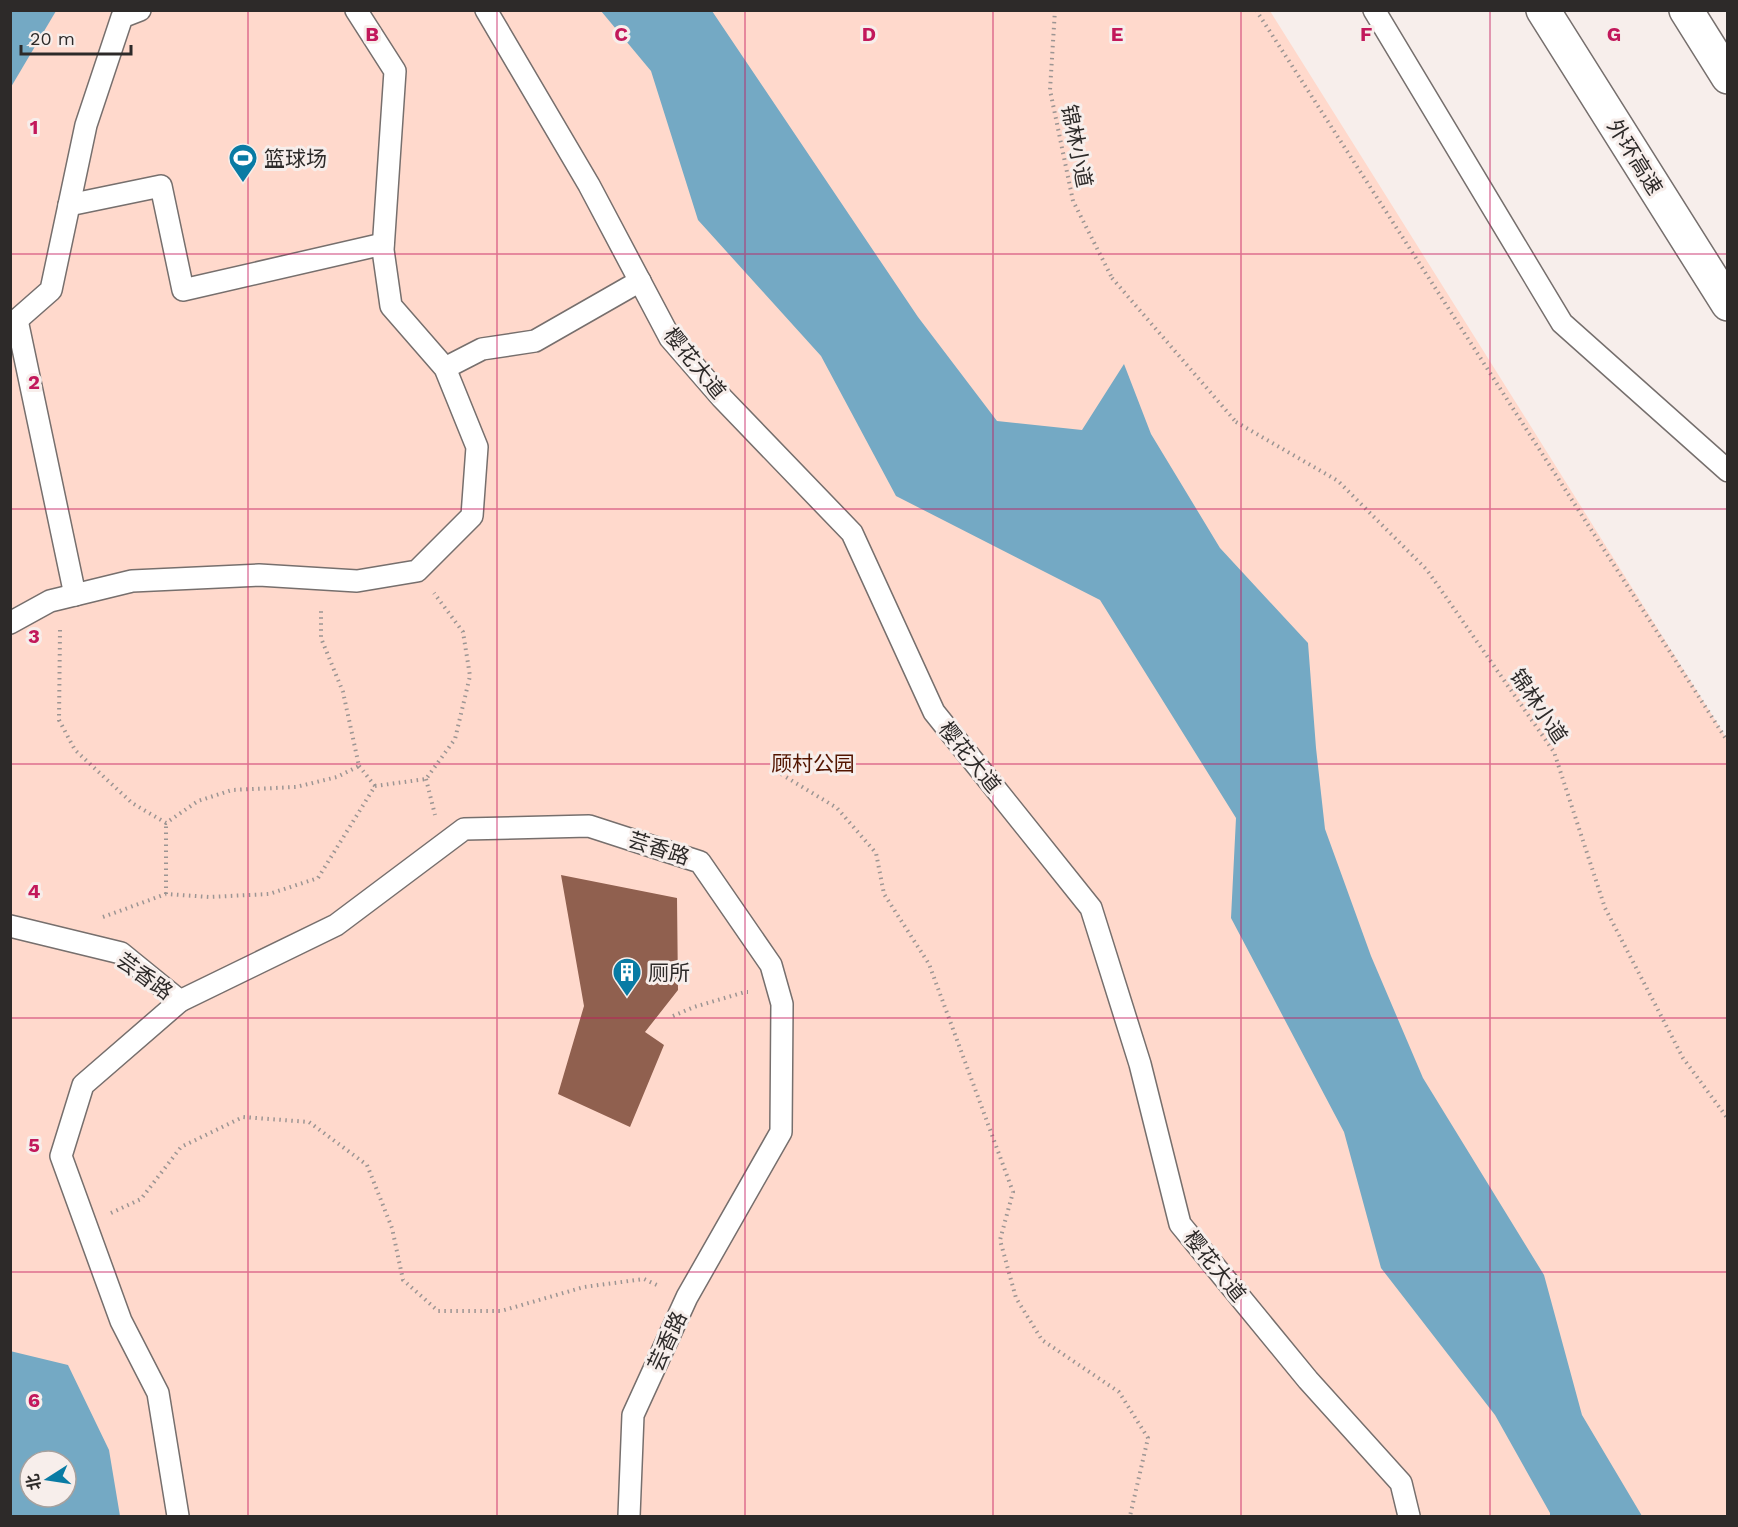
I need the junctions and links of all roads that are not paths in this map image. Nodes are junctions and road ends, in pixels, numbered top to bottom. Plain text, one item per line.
1 (140, 10) edge
2 (356, 10) edge
3 (486, 10) edge
4 (1374, 10) edge
5 (1543, 10) edge
6 (1686, 10) edge
7 (1728, 77) edge
8 (69, 205) junction
9 (383, 244) junction
10 (640, 281) junction
11 (1728, 304) edge
12 (14, 323) edge
13 (445, 368) junction
14 (1728, 471) edge
15 (75, 595) junction
16 (10, 623) edge
17 (10, 926) edge
18 (180, 1001) junction
19 (178, 1516) edge
20 (629, 1516) edge
21 (1409, 1516) edge

1 - 8 lane
2 - 9 lane
3 - 10 lane, 樱花大道
4 - 14 lane
5 - 11 highway, 外环高速
6 - 7 highway
8 - 9 lane
8 - 12 lane
9 - 13 lane
10 - 13 lane
10 - 21 lane, 樱花大道
12 - 15 lane
13 - 15 lane
15 - 16 lane
17 - 18 lane, 芸香路
18 - 19 lane
18 - 20 lane, 芸香路

